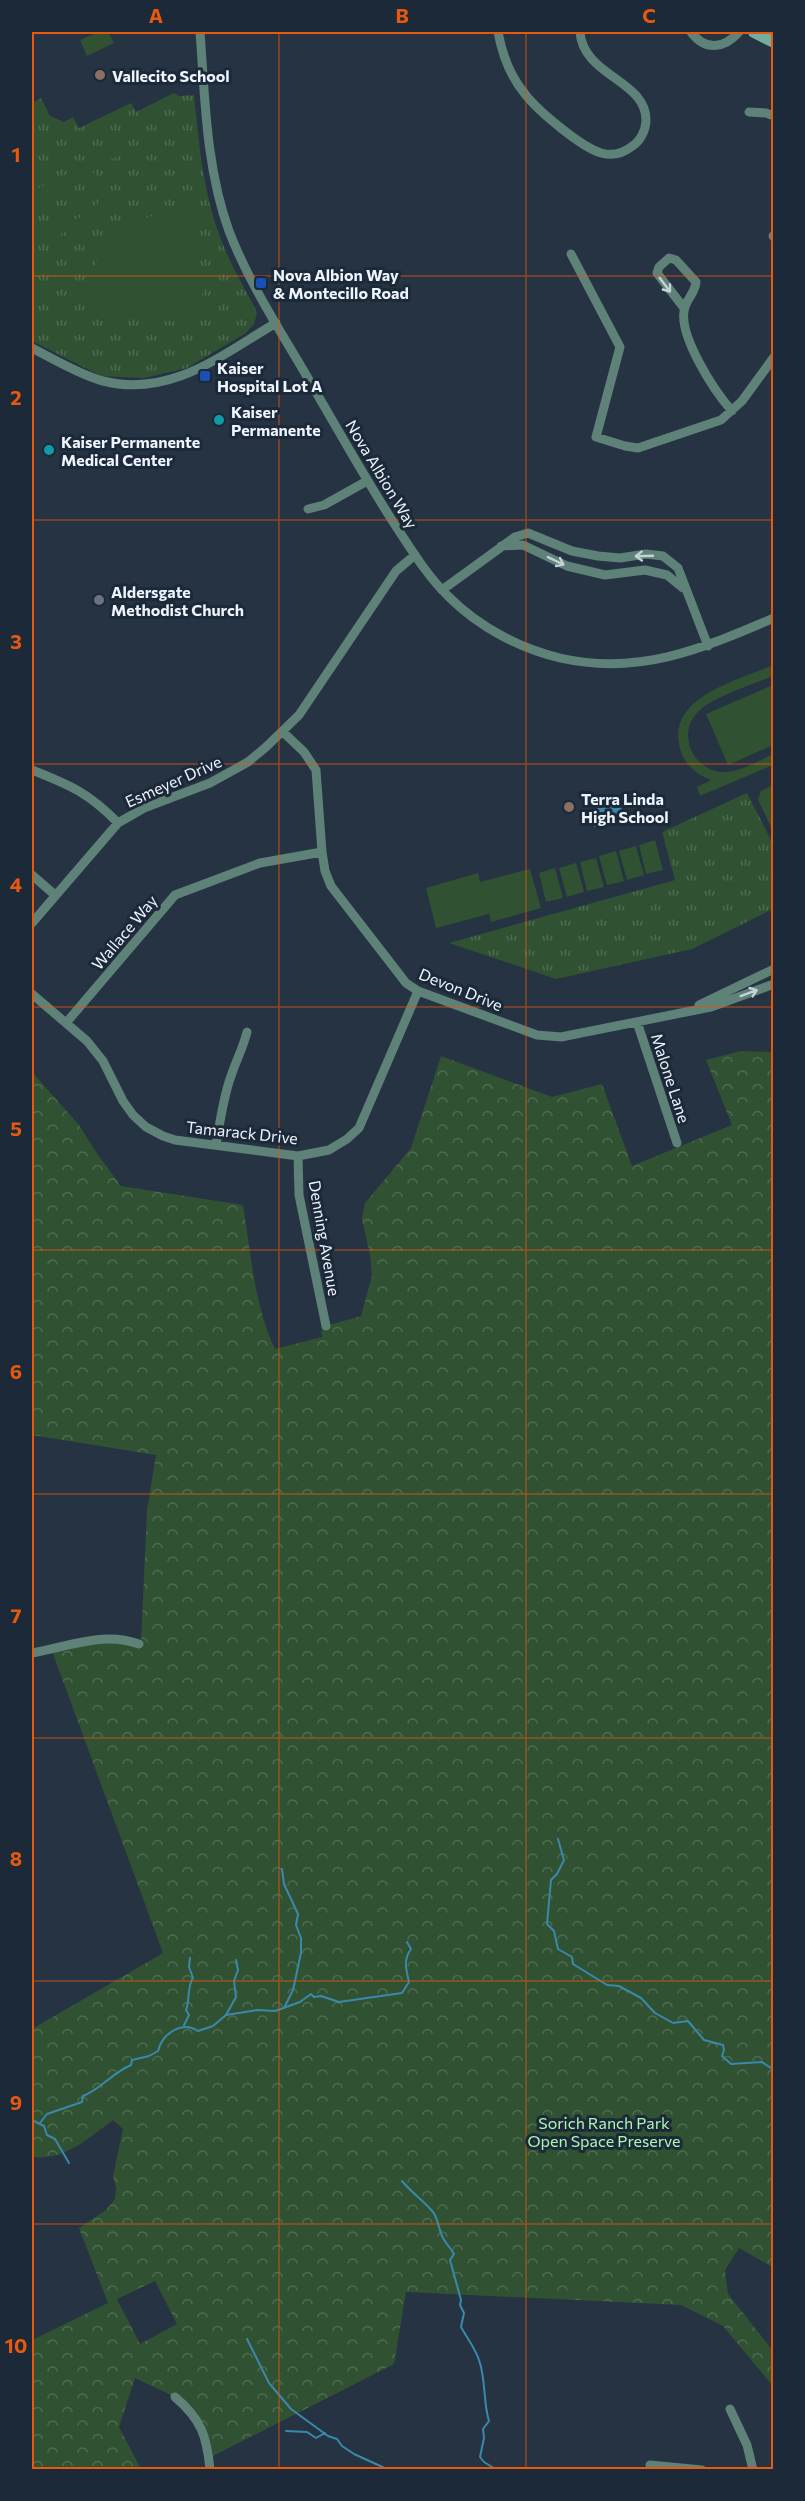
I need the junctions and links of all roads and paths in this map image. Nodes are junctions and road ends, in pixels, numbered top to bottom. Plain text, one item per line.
1 (200, 32) edge
2 (498, 32) edge
3 (580, 32) edge
4 (691, 32) edge
5 (739, 32) edge
6 (754, 32) edge
7 (774, 42) edge
8 (749, 112) dead end
9 (774, 116) edge
10 (571, 254) dead end
11 (684, 308) junction
12 (276, 323) junction
13 (32, 348) edge
14 (774, 357) edge
15 (732, 411) junction
16 (367, 481) junction
17 (308, 509) dead end
18 (501, 546) junction
19 (415, 555) junction
20 (684, 588) junction
21 (442, 590) junction
22 (774, 618) edge
23 (708, 646) junction
24 (283, 732) junction
25 (32, 770) edge
26 (118, 822) junction
27 (322, 852) junction
28 (32, 875) edge
29 (56, 895) junction
30 (32, 923) edge
31 (774, 969) edge
32 (774, 984) edge
33 (418, 991) junction
34 (32, 994) edge
35 (683, 1013) junction
36 (636, 1022) junction
37 (66, 1023) junction
38 (247, 1032) dead end
39 (677, 1143) dead end
40 (216, 1145) junction
41 (298, 1156) junction
42 (326, 1326) dead end
43 (139, 1644) dead end
44 (32, 1653) edge
45 (175, 2397) dead end
46 (730, 2409) dead end
47 (650, 2465) dead end
48 (210, 2469) edge
49 (702, 2469) edge
50 (753, 2469) edge

1 - 12 street, Nova Albion Way
2 - 3 street
4 - 5 street
6 - 7 street
8 - 9 street
10 - 15 street
11 -> 11 street
11 - 15 street
12 - 13 street
12 - 16 street, Nova Albion Way
14 - 15 street
16 - 17 street
16 - 19 street, Nova Albion Way
18 -> 20 street
20 -> 18 street
18 - 21 street
19 - 21 street, Nova Albion Way
19 - 24 street, Esmeyer Drive
20 - 23 street
21 - 23 street, Nova Albion Way
22 - 23 street, Nova Albion Way
24 - 26 street, Esmeyer Drive
24 - 27 street, Devon Drive
25 - 26 street
26 - 29 street, Esmeyer Drive
27 - 33 street, Devon Drive
27 - 37 street, Wallace Way
28 - 29 street
29 - 30 street, Esmeyer Drive
31 - 35 street, Devon Drive
35 -> 32 street, Devon Drive
33 - 36 street, Devon Drive
33 - 41 street, Tamarack Drive
34 - 37 street, Tamarack Drive
35 - 36 street, Devon Drive
36 - 39 street, Malone Lane
37 - 40 street, Tamarack Drive
38 - 40 street
40 - 41 street, Tamarack Drive
41 - 42 street, Denning Avenue
43 - 44 street
45 - 48 street
46 - 50 street
47 - 49 street

